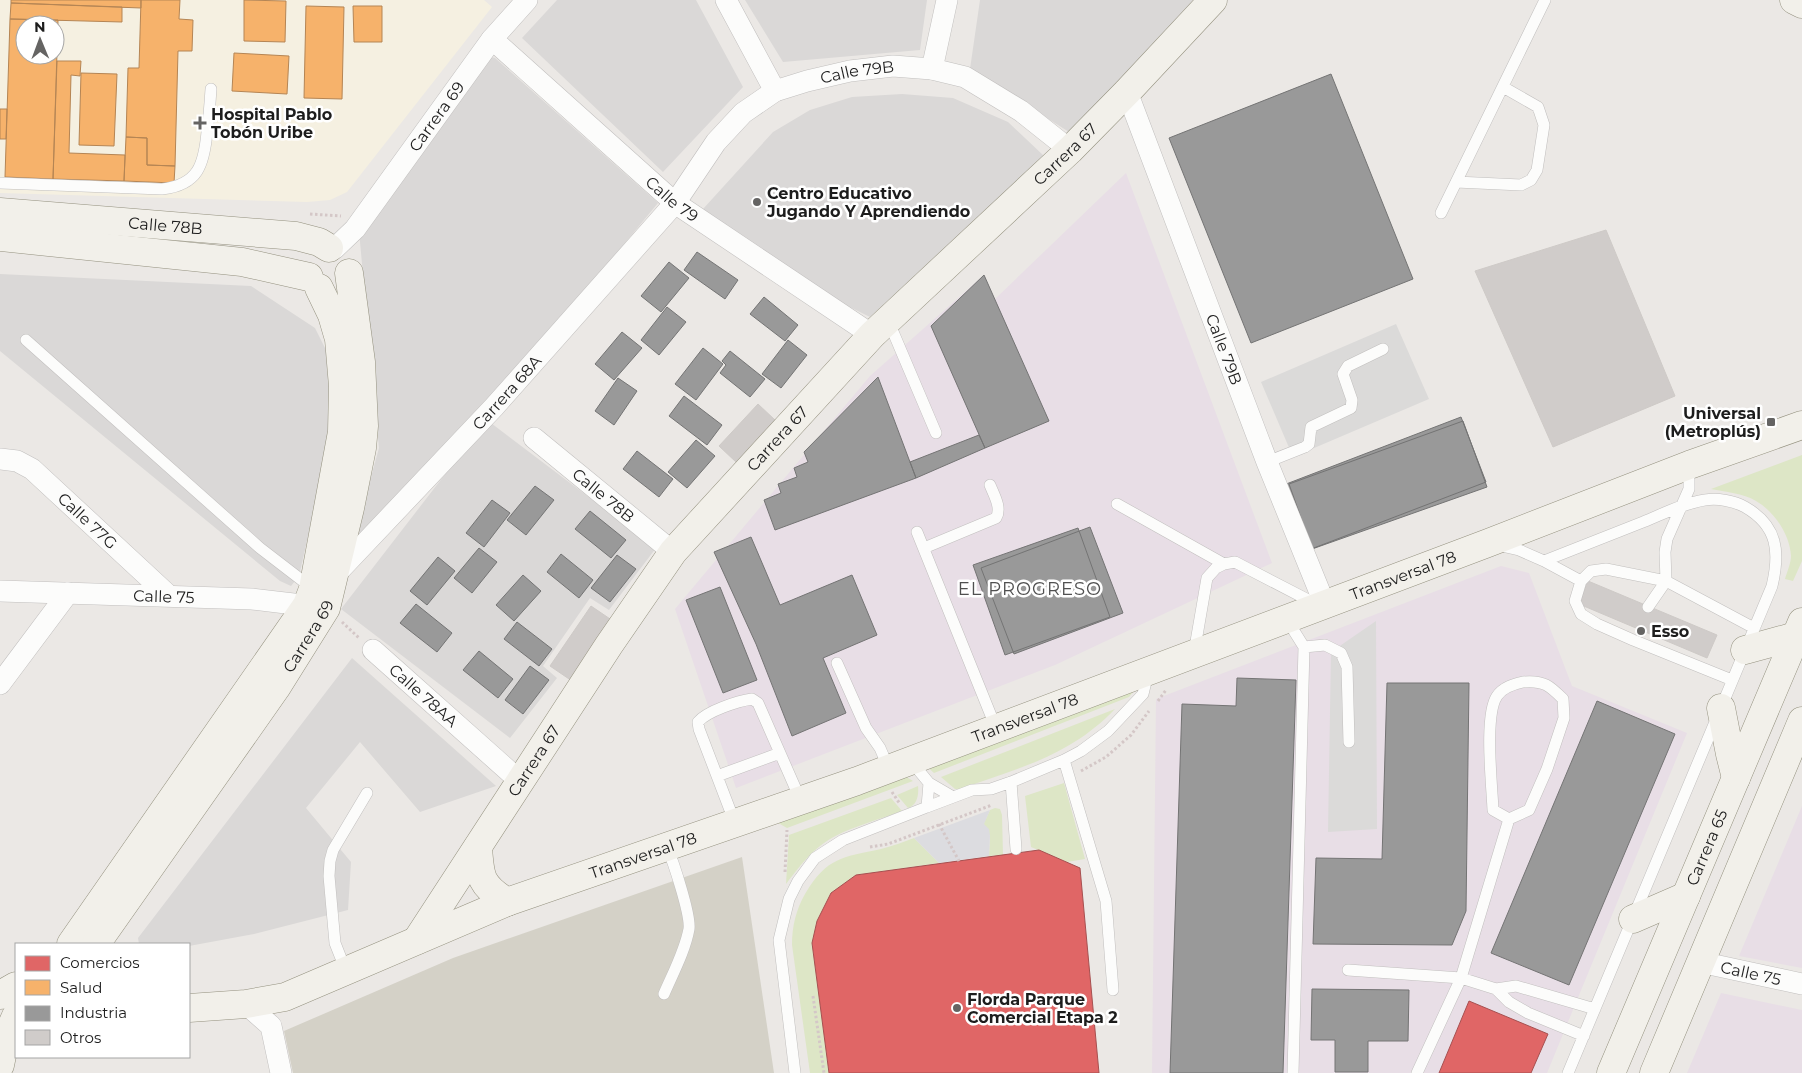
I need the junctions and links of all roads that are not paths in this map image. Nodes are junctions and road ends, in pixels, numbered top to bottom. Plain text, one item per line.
1 (726, 0) edge
2 (947, 0) edge
3 (1213, 0) edge
4 (1545, 0) edge
5 (1794, 0) edge
6 (519, 2) edge
7 (1802, 4) edge
8 (492, 39) junction
9 (932, 69) junction
10 (1503, 87) junction
11 (211, 89) dead end
12 (775, 91) junction
13 (1127, 92) junction
14 (1070, 150) junction
15 (1456, 182) junction
16 (0, 183) edge
17 (675, 204) junction
18 (0, 212) edge
19 (1441, 213) dead end
20 (0, 237) edge
21 (340, 257) junction
22 (242, 262) junction
23 (314, 282) junction
24 (880, 328) junction
25 (339, 339) junction
26 (26, 340) dead end
27 (1382, 349) dead end
28 (1802, 425) edge
29 (936, 433) dead end
30 (534, 438) dead end
31 (1, 459) edge
32 (1267, 462) junction
33 (1689, 465) junction
34 (990, 485) dead end
35 (1116, 504) dead end
36 (1680, 507) junction
37 (917, 532) dead end
38 (1488, 543) junction
39 (924, 548) junction
40 (673, 552) junction
41 (1544, 561) junction
42 (1224, 564) junction
43 (1581, 581) junction
44 (1666, 581) junction
45 (0, 591) edge
46 (68, 593) junction
47 (168, 595) junction
48 (320, 595) junction
49 (1322, 606) junction
50 (1648, 607) dead end
51 (1288, 618) junction
52 (1638, 629) dead end
53 (1799, 629) edge
54 (1750, 639) junction
55 (1633, 640) junction
56 (1304, 647) junction
57 (373, 650) road end
58 (1194, 654) junction
59 (837, 663) dead end
60 (1148, 671) junction
61 (1732, 680) junction
62 (0, 684) edge
63 (1721, 708) junction
64 (1802, 721) edge
65 (996, 728) junction
66 (1349, 742) dead end
67 (1796, 751) edge
68 (780, 753) junction
69 (1064, 760) junction
70 (900, 765) junction
71 (717, 776) junction
72 (1736, 778) junction
73 (522, 782) junction
74 (1011, 782) junction
75 (929, 784) junction
76 (366, 793) dead end
77 (953, 797) junction
78 (801, 801) junction
79 (927, 807) junction
80 (1509, 819) junction
81 (735, 823) junction
82 (478, 847) junction
83 (667, 847) junction
84 (1016, 849) dead end
85 (1686, 896) junction
86 (506, 902) junction
87 (1633, 919) junction
88 (417, 940) junction
89 (72, 943) edge
90 (97, 943) edge
91 (1700, 962) junction
92 (1348, 970) dead end
93 (346, 971) junction
94 (1461, 978) junction
95 (1802, 984) edge
96 (1496, 989) junction
97 (1113, 990) dead end
98 (664, 994) dead end
99 (285, 997) junction
100 (246, 1004) junction
101 (190, 1008) edge
102 (1595, 1009) junction
103 (15, 1018) edge
104 (271, 1026) junction
105 (1584, 1036) junction
106 (0, 1065) edge
107 (281, 1073) edge
108 (795, 1073) edge
109 (1293, 1073) edge
110 (1417, 1073) edge
111 (1568, 1073) edge
112 (1611, 1073) edge
113 (1654, 1073) edge

1 - 12 street
2 - 9 street
3 - 13 main road, Carrera 67
4 - 10 lane
5 - 7 main road
6 - 8 street, Carrera 69
8 - 17 street, Calle 79
8 - 21 street, Carrera 69
9 - 12 street, Calle 79B
9 - 14 street, Calle 79B
10 - 15 lane
10 - 15 lane
11 - 16 lane
12 - 17 street, Calle 79B
13 - 14 main road, Carrera 67
13 - 32 street, Calle 79B
14 - 24 main road, Carrera 67
15 - 19 lane
17 - 24 street, Calle 79
17 - 48 street, Carrera 68A
18 - 21 main road, Calle 78B
20 - 22 main road, Calle 78B
21 - 23 main road
21 - 23 main road
21 - 48 main road, Carrera 69
22 - 23 main road, Calle 78B
22 - 25 main road
23 - 25 main road, Carrera 69
24 - 29 lane
24 - 40 main road, Carrera 67
25 - 48 main road, Carrera 69
26 - 48 lane
27 - 32 lane
28 - 33 main road, Transversal 78
30 - 40 street, Calle 78B
31 - 47 street, Calle 77G
32 - 49 street, Calle 79B
33 - 36 lane
33 - 38 main road, Transversal 78
34 - 39 lane
35 - 42 lane
36 - 41 lane
36 - 44 lane
36 - 54 lane
37 - 39 lane
38 - 41 lane
38 - 49 main road, Transversal 78
39 - 65 lane
40 - 73 main road, Carrera 67
41 - 43 lane
42 - 49 lane
42 - 58 lane
43 - 44 lane
43 - 55 lane
44 - 50 lane
44 - 54 lane
45 - 46 street, Calle 75
46 - 47 street, Calle 75
46 - 62 street
47 - 48 street, Calle 75
48 - 89 main road, Carrera 69
48 - 90 main road, Carrera 69
49 - 51 main road, Transversal 78
51 - 56 lane
51 - 58 main road, Transversal 78
52 - 55 lane
53 - 54 main road
53 - 72 main road, Carrera 65
54 - 61 lane
55 - 61 lane
56 - 66 lane
56 - 109 lane
57 - 73 street, Calle 78AA
58 - 60 main road, Transversal 78
59 - 70 lane
60 - 65 main road, Transversal 78
60 - 69 lane
61 - 63 lane
63 - 72 main road
63 - 87 lane
64 - 67 main road
65 - 70 main road, Transversal 78
67 - 91 main road
68 - 71 lane
68 - 71 lane
68 - 78 lane
69 - 74 lane
69 - 97 lane
70 - 75 lane
70 - 78 main road, Transversal 78
71 - 81 lane
72 - 85 main road, Carrera 65
73 - 82 main road, Carrera 67
74 - 77 lane
74 - 84 lane
75 - 77 lane
75 - 79 lane
76 - 93 lane
77 - 79 lane
78 - 81 main road, Transversal 78
79 - 108 lane
80 - 80 lane
80 - 94 lane
81 - 83 main road, Transversal 78
82 - 86 main road
82 - 88 main road, Carrera 67
83 - 86 main road, Transversal 78
83 - 98 lane
85 - 87 main road
85 - 112 main road, Carrera 65
86 - 88 main road, Transversal 78
87 - 102 lane
88 - 93 main road, Transversal 78
91 - 95 street, Calle 75
91 - 113 main road
92 - 94 lane
93 - 99 main road, Transversal 78
94 - 96 lane
94 - 110 lane
96 - 102 lane
96 - 105 lane
99 - 100 main road, Transversal 78
99 - 104 street
100 - 101 main road, Transversal 78
100 - 104 street
102 - 105 lane
103 - 106 main road
104 - 107 street
105 - 111 lane

